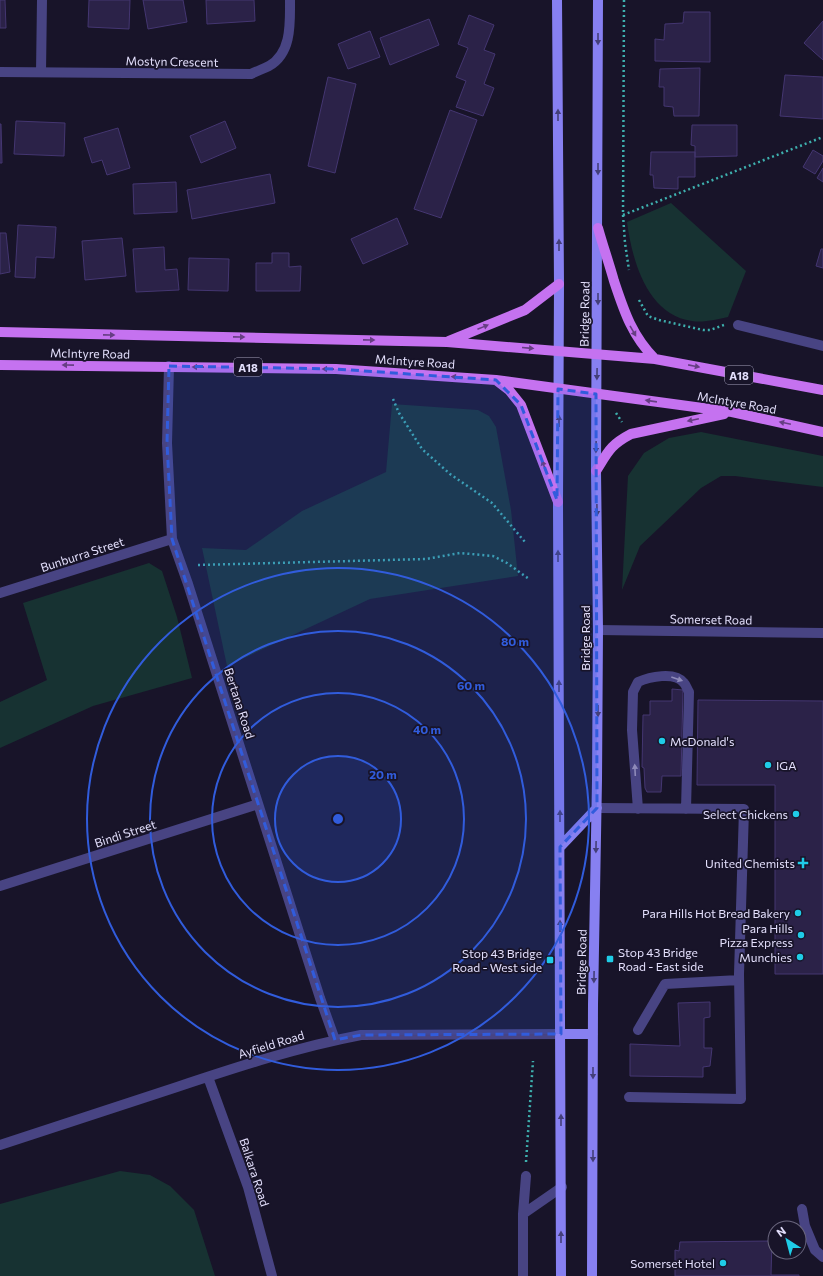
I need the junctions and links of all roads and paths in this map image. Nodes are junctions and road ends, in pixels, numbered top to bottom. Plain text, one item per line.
1 (42, 0) edge
2 (290, 0) edge
3 (558, 0) edge
4 (598, 0) edge
5 (624, 0) edge
6 (0, 72) edge
7 (41, 72) junction
8 (823, 137) edge
9 (624, 215) junction
10 (598, 228) junction
11 (631, 277) dead end
12 (560, 284) junction
13 (638, 298) dead end
14 (738, 325) joint
15 (0, 332) edge
16 (447, 342) junction
17 (823, 346) edge
18 (558, 351) junction
19 (597, 354) junction
20 (656, 359) junction
21 (0, 365) edge
22 (169, 366) junction
23 (496, 380) junction
24 (558, 389) junction
25 (823, 390) edge
26 (596, 394) junction
27 (393, 399) dead end
28 (732, 412) junction
29 (823, 432) edge
30 (596, 471) junction
31 (558, 502) junction
32 (172, 539) junction
33 (525, 542) dead end
34 (182, 566) junction
35 (529, 579) dead end
36 (0, 593) edge
37 (598, 630) junction
38 (823, 633) edge
39 (258, 804) junction
40 (597, 808) junction
41 (638, 809) junction
42 (686, 810) junction
43 (560, 847) junction
44 (0, 886) edge
45 (739, 980) junction
46 (638, 1030) dead end
47 (561, 1034) junction
48 (593, 1034) junction
49 (335, 1040) junction
50 (533, 1061) dead end
51 (208, 1077) junction
52 (629, 1097) dead end
53 (0, 1145) edge
54 (526, 1176) joint
55 (562, 1188) junction
56 (802, 1209) dead end
57 (523, 1214) junction
58 (823, 1257) edge
59 (272, 1276) edge
60 (523, 1276) edge
61 (561, 1276) edge
62 (592, 1276) edge

1 - 7 street
2 - 7 street, Mostyn Crescent
12 -> 3 main road, Bridge Road
4 -> 10 main road, Bridge Road
5 - 9 path
6 - 7 street, Mostyn Crescent
8 - 9 path
9 - 11 path
10 -> 19 main road, Bridge Road
10 -> 20 main road
16 -> 12 main road
12 - 18 main road, Bridge Road
13 - 14 path
14 - 17 street
15 -> 16 main road, McIntyre Road / A18
16 -> 18 main road, McIntyre Road / A18
18 - 19 main road, McIntyre Road / A18
18 - 24 main road, Bridge Road
19 - 20 main road, McIntyre Road / A18
19 -> 26 main road, Bridge Road
20 -> 25 main road, McIntyre Road / A18
22 -> 21 main road, McIntyre Road / A18
23 -> 22 main road, McIntyre Road / A18
22 - 32 street, Bertana Road
23 - 24 main road, McIntyre Road / A18
31 -> 23 main road
24 - 26 main road, McIntyre Road / A18
31 -> 24 main road, Bridge Road
28 -> 26 main road, McIntyre Road / A18
26 -> 30 main road, Bridge Road
27 - 33 path
29 -> 28 main road, McIntyre Road / A18
28 -> 30 main road
30 -> 37 main road, Bridge Road
43 -> 31 main road, Bridge Road
32 - 34 street, Bertana Road
32 - 36 street, Bunburra Street
34 - 35 path
34 - 39 street, Bertana Road
37 - 38 street, Somerset Road
37 -> 40 main road, Bridge Road
39 - 44 street, Bindi Street
39 - 49 street, Bertana Road
40 - 41 street
40 - 43 main road
40 -> 48 main road, Bridge Road
41 - 42 street
41 -> 42 street
42 - 45 street
47 -> 43 main road, Bridge Road
45 - 46 street
45 - 52 street
47 - 48 main road
47 - 49 street, Ayfield Road
55 -> 47 main road, Bridge Road
48 -> 62 main road, Bridge Road
49 - 51 street, Ayfield Road
50 - 54 path
51 - 53 street, Ayfield Road
51 - 59 street, Balkara Road
54 - 57 street
55 - 57 street
61 -> 55 main road, Bridge Road
56 - 58 street
57 - 60 street

